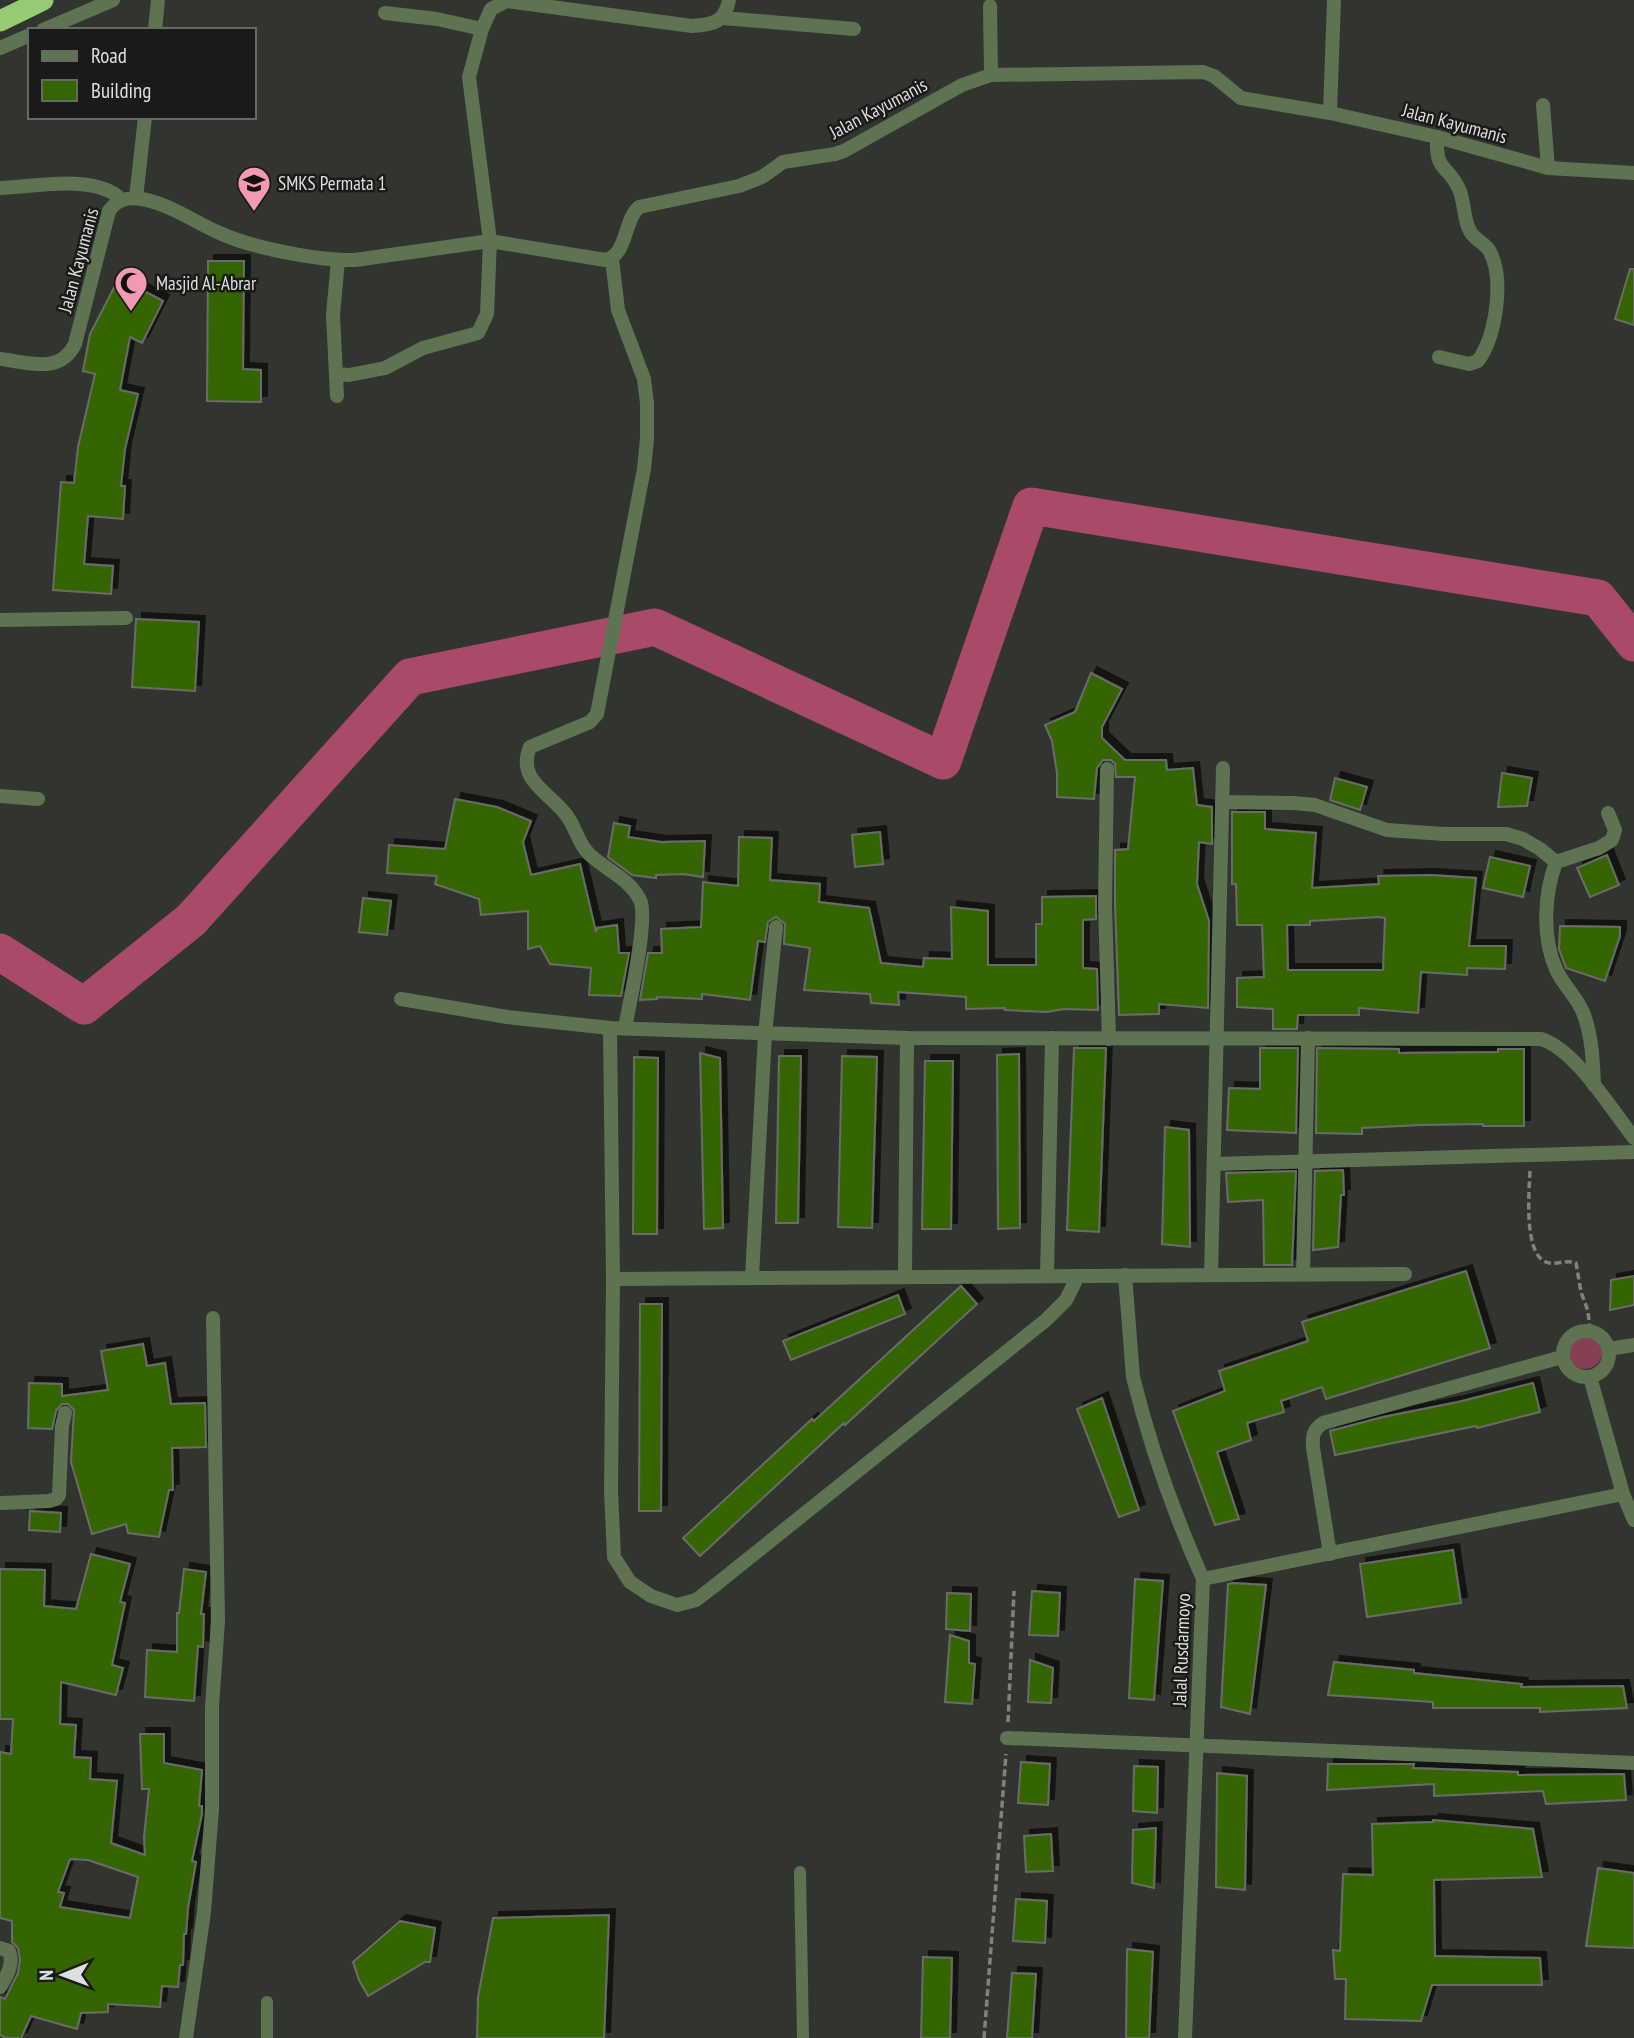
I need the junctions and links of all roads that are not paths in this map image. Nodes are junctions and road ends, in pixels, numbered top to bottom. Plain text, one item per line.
1 (43, 0) edge
2 (113, 0) edge
3 (158, 0) edge
4 (729, 0) edge
5 (1334, 0) edge
6 (568, 4) edge
7 (990, 6) dead end
8 (385, 13) dead end
9 (723, 18) junction
10 (0, 21) edge
11 (48, 28) edge
12 (155, 28) edge
13 (482, 29) junction
14 (854, 29) dead end
15 (28, 36) edge
16 (0, 48) edge
17 (991, 75) junction
18 (1543, 105) dead end
19 (1330, 113) junction
20 (145, 119) edge
21 (1437, 137) junction
22 (1548, 168) junction
23 (1634, 173) edge
24 (1, 188) edge
25 (129, 199) junction
26 (490, 241) junction
27 (612, 258) junction
28 (338, 260) junction
29 (1439, 357) dead end
30 (0, 359) edge
31 (336, 374) junction
32 (337, 396) dead end
33 (126, 618) dead end
34 (0, 620) edge
35 (1223, 768) dead end
36 (1107, 769) dead end
37 (0, 796) edge
38 (38, 799) dead end
39 (1222, 802) junction
40 (1608, 813) dead end
41 (1556, 862) junction
42 (776, 927) dead end
43 (401, 999) dead end
44 (610, 1028) junction
45 (625, 1028) junction
46 (765, 1034) junction
47 (906, 1038) junction
48 (1052, 1038) junction
49 (1308, 1038) junction
50 (1109, 1039) junction
51 (1217, 1039) junction
52 (1594, 1085) junction
53 (1634, 1138) edge
54 (1634, 1152) edge
55 (1306, 1162) junction
56 (1214, 1164) junction
57 (1303, 1274) junction
58 (1405, 1274) dead end
59 (1125, 1275) junction
60 (1211, 1275) junction
61 (905, 1276) junction
62 (1047, 1276) junction
63 (1078, 1276) junction
64 (752, 1278) junction
65 (613, 1279) junction
66 (213, 1318) dead end
67 (1634, 1345) edge
68 (1609, 1349) junction
69 (1562, 1357) junction
70 (1590, 1377) junction
71 (65, 1413) dead end
72 (1623, 1494) junction
73 (0, 1503) edge
74 (1634, 1520) edge
75 (1330, 1553) junction
76 (1203, 1579) junction
77 (1007, 1738) road end
78 (1197, 1745) junction
79 (1634, 1763) edge
80 (800, 1872) dead end
81 (0, 1948) edge
82 (0, 1987) edge
83 (267, 2002) dead end
84 (186, 2038) edge
85 (268, 2038) edge
86 (803, 2038) edge
87 (1185, 2038) edge

1 - 10 highway
2 - 11 street
3 - 12 street
4 - 9 street
5 - 19 street
6 - 9 street
6 - 13 street
7 - 17 street
8 - 13 street
9 - 14 street
13 - 26 street
15 - 16 street
17 - 19 street, Jalan Kayumanis
17 - 27 street, Jalan Kayumanis
18 - 22 street
19 - 21 street, Jalan Kayumanis
20 - 25 street
21 - 22 street, Jalan Kayumanis
21 - 29 street
22 - 23 street, Jalan Kayumanis
24 - 25 street
25 - 28 street
25 - 30 street, Jalan Kayumanis
26 - 27 street
26 - 28 street
26 - 31 street
27 - 45 street
28 - 31 street
31 - 32 street
33 - 34 street
35 - 39 street
36 - 50 street
37 - 38 street
39 - 41 street
39 - 51 street
40 - 41 street
41 - 52 street
42 - 46 street
43 - 44 street
44 - 45 street
44 - 65 street
45 - 46 street
46 - 47 street
46 - 64 street
47 - 48 street
47 - 61 street
48 - 50 street
48 - 62 street
49 - 51 street
49 - 52 street
49 - 55 street
50 - 51 street
51 - 56 street
52 - 53 street
54 - 55 street
55 - 56 street
55 - 57 street
56 - 60 street
57 - 58 street
57 - 60 street
59 - 60 street
59 - 63 street
59 - 76 street, Jalal Rusdarmoyo
61 - 62 street
61 - 64 street
62 - 63 street
63 - 65 street
64 - 65 street
66 - 84 street
67 - 68 street
68 - 69 street
68 - 70 street
69 - 70 street
69 - 75 street
70 - 72 street
71 - 73 street
72 - 74 street
72 - 75 street
75 - 76 street
76 - 78 street, Jalal Rusdarmoyo
77 - 78 street
78 - 79 street
78 - 87 street, Jalal Rusdarmoyo
80 - 86 lane
81 - 82 street
83 - 85 lane

